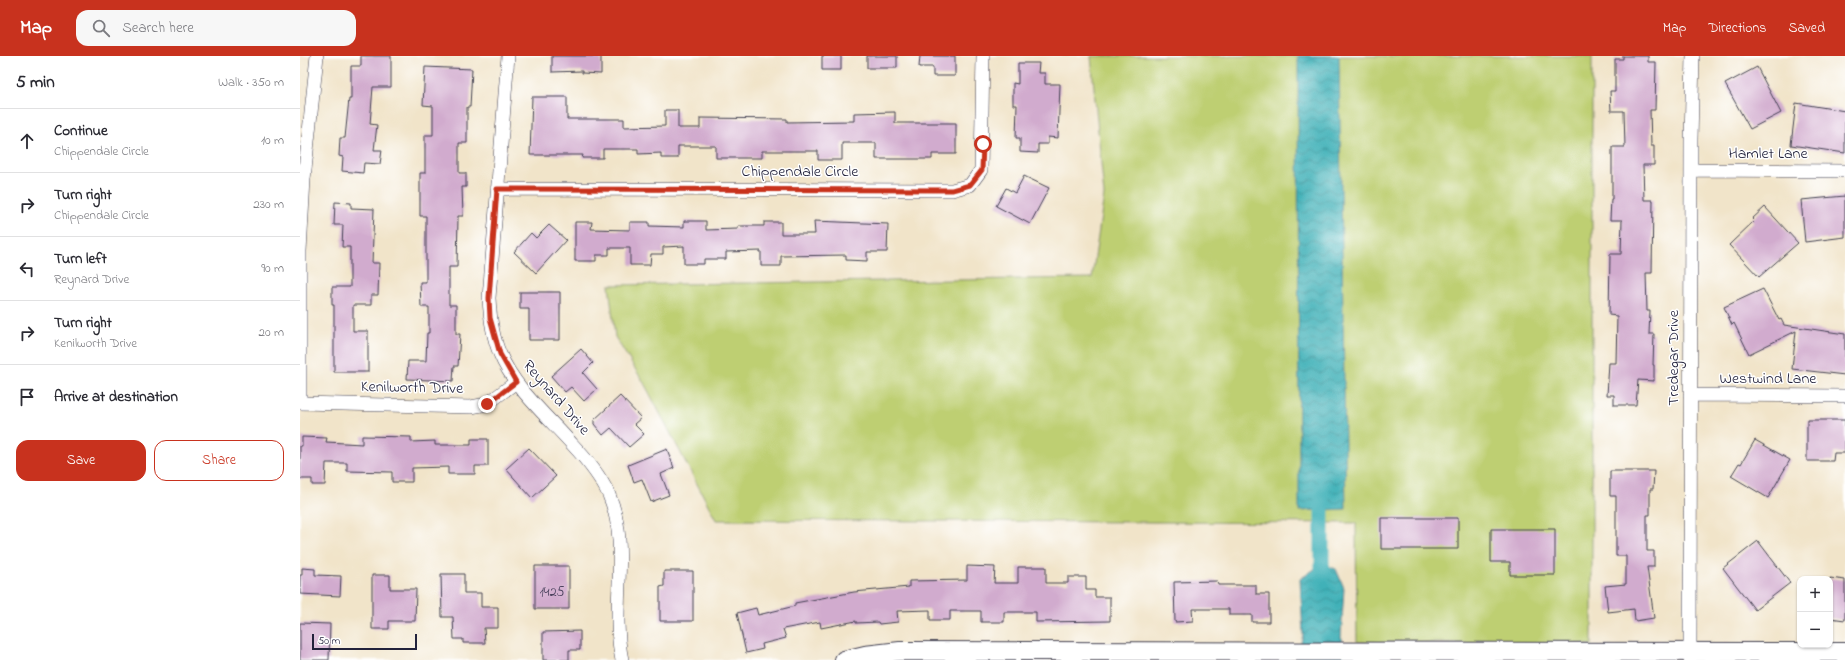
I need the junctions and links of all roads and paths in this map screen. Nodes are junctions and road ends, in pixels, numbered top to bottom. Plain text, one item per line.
1 (317, 56) edge
2 (508, 56) edge
3 (983, 56) edge
4 (1693, 56) edge
5 (1691, 170) junction
6 (1845, 172) edge
7 (497, 189) junction
8 (516, 382) junction
9 (1690, 394) junction
10 (1845, 396) edge
11 (300, 403) edge
12 (1845, 652) edge
13 (915, 656) edge
14 (1184, 656) edge
15 (1690, 656) edge
16 (622, 660) edge
17 (844, 660) edge

1 - 11 street
2 - 7 street, Reynard Drive
3 - 7 street, Chippendale Circle
4 - 5 street, Tredegar Drive
5 - 6 street, Hamlet Lane
5 - 9 street, Tredegar Drive
7 - 8 street, Reynard Drive
8 - 11 street, Kenilworth Drive
8 - 16 street, Reynard Drive
9 - 10 street, Westwind Lane
9 - 15 street, Tredegar Drive
12 - 15 street
13 - 14 street
13 - 17 street
14 - 15 street

